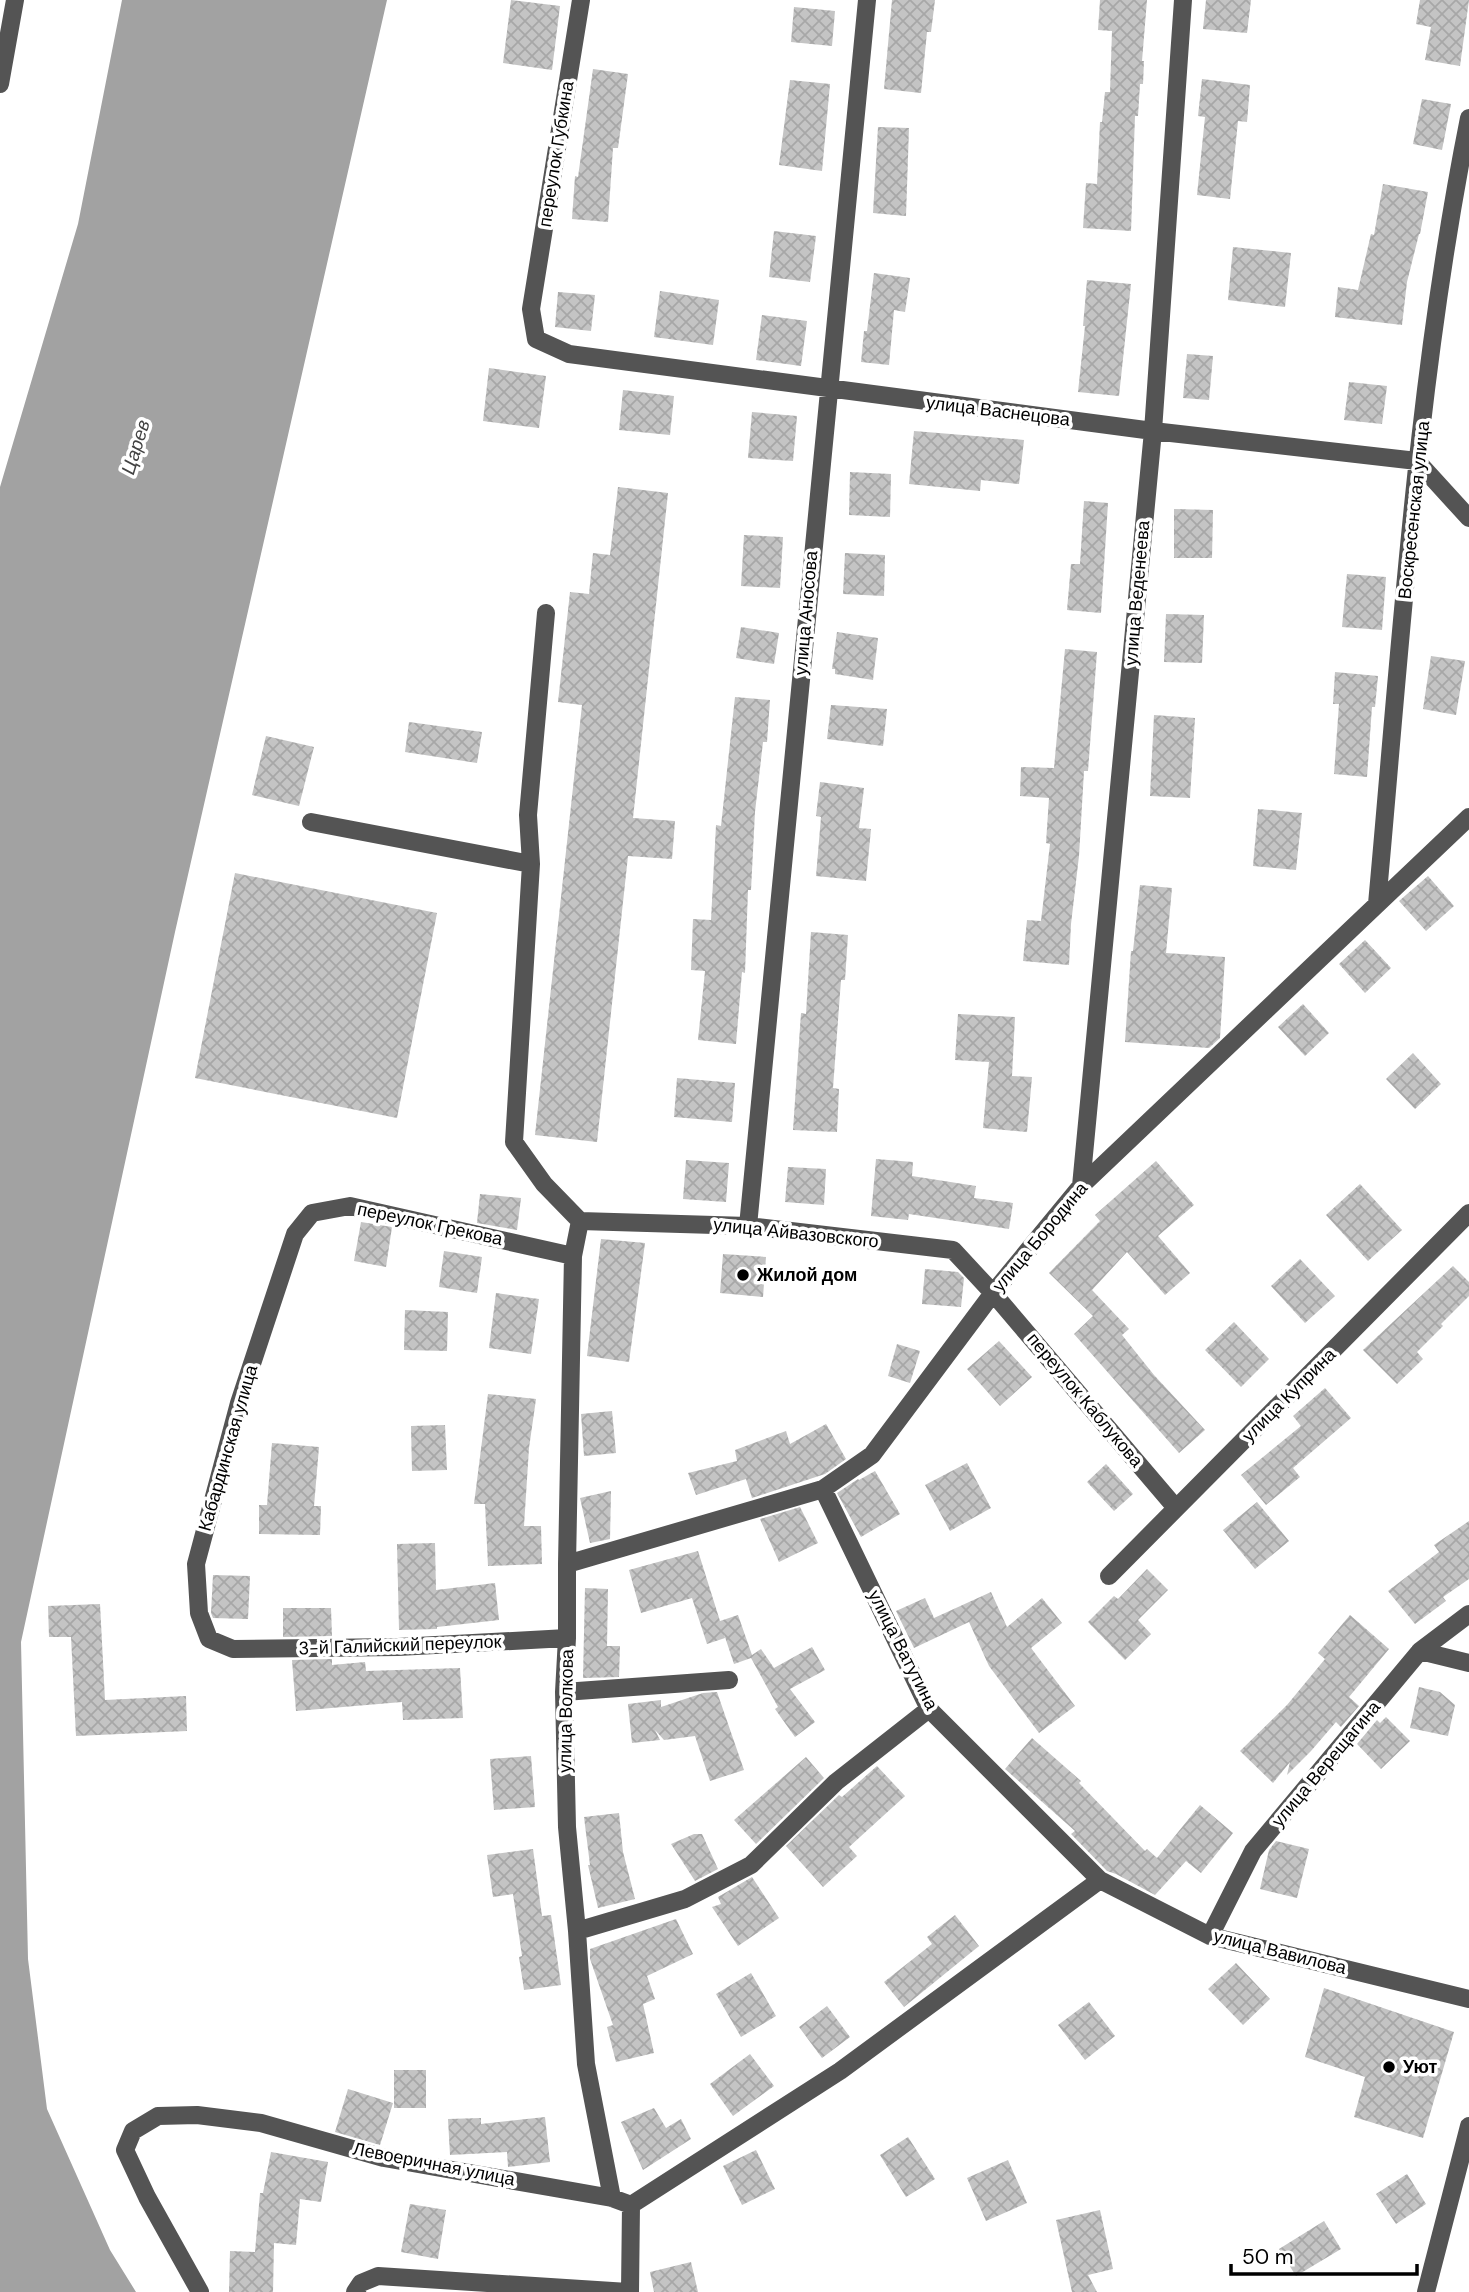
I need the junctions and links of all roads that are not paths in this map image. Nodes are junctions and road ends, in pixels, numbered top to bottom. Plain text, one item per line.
1 (15, 0) edge
2 (581, 0) edge
3 (867, 0) edge
4 (1184, 0) edge
5 (0, 83) edge
6 (1469, 118) edge
7 (1469, 211) edge
8 (1450, 214) junction
9 (531, 309) joint
10 (828, 389) junction
11 (1153, 431) junction
12 (1417, 461) junction
13 (1469, 518) edge
14 (546, 613) dead end
15 (1469, 817) edge
16 (311, 822) dead end
17 (531, 864) junction
18 (1377, 904) junction
19 (1081, 1186) junction
20 (1469, 1213) edge
21 (580, 1221) junction
22 (748, 1226) junction
23 (295, 1234) joint
24 (573, 1256) junction
25 (993, 1293) junction
26 (823, 1489) junction
27 (1176, 1508) junction
28 (567, 1564) junction
29 (1109, 1576) dead end
30 (1469, 1614) edge
31 (567, 1638) junction
32 (233, 1649) joint
33 (1420, 1651) junction
34 (1469, 1663) edge
35 (729, 1680) dead end
36 (564, 1692) junction
37 (929, 1709) junction
38 (1100, 1880) junction
39 (578, 1931) junction
40 (1210, 1936) junction
41 (1469, 1999) edge
42 (1469, 2126) edge
43 (612, 2198) junction
44 (631, 2205) junction
45 (358, 2287) edge
46 (200, 2292) edge
47 (629, 2292) edge
48 (1426, 2292) edge

1 - 5 street
2 - 9 street, переулок Губкина
3 - 10 street, улица Аносова
4 - 11 street, улица Веденеева
6 - 8 street, Воскресенская улица
7 - 8 street
8 - 12 street, Воскресенская улица
9 - 10 street, улица Васнецова
10 - 11 street, улица Васнецова
10 - 22 street, улица Аносова
11 - 12 street, улица Васнецова
11 - 19 street, улица Веденеева
12 - 13 street
12 - 18 street, Воскресенская улица
14 - 17 street
15 - 18 street, улица Бородина
16 - 17 street
17 - 21 street
18 - 19 street, улица Бородина
19 - 25 street, улица Бородина
20 - 27 street, улица Куприна
21 - 22 street, улица Айвазовского
21 - 24 street, улица Волкова
22 - 25 street, улица Айвазовского
23 - 24 street, переулок Грекова
23 - 32 street, Кабардинская улица
24 - 28 street, улица Волкова
25 - 26 street, улица Бородина
25 - 27 street, переулок Каблукова
26 - 28 street, улица Бородина
26 - 37 street, улица Ватутина
27 - 29 street, улица Куприна
28 - 31 street, улица Волкова
30 - 33 street, улица Верещагина
31 - 32 street, 3-й Галийский переулок
31 - 36 street, улица Волкова
33 - 34 street
33 - 40 street, улица Верещагина
35 - 36 street
36 - 39 street, улица Волкова
37 - 38 street, улица Ватутина
37 - 39 street
38 - 40 street, улица Вавилова
38 - 44 street
39 - 43 street, улица Волкова
40 - 41 street, улица Вавилова
42 - 48 street
43 - 44 street, Левоеричная улица
43 - 46 street, Левоеричная улица
44 - 47 street
45 - 47 street

